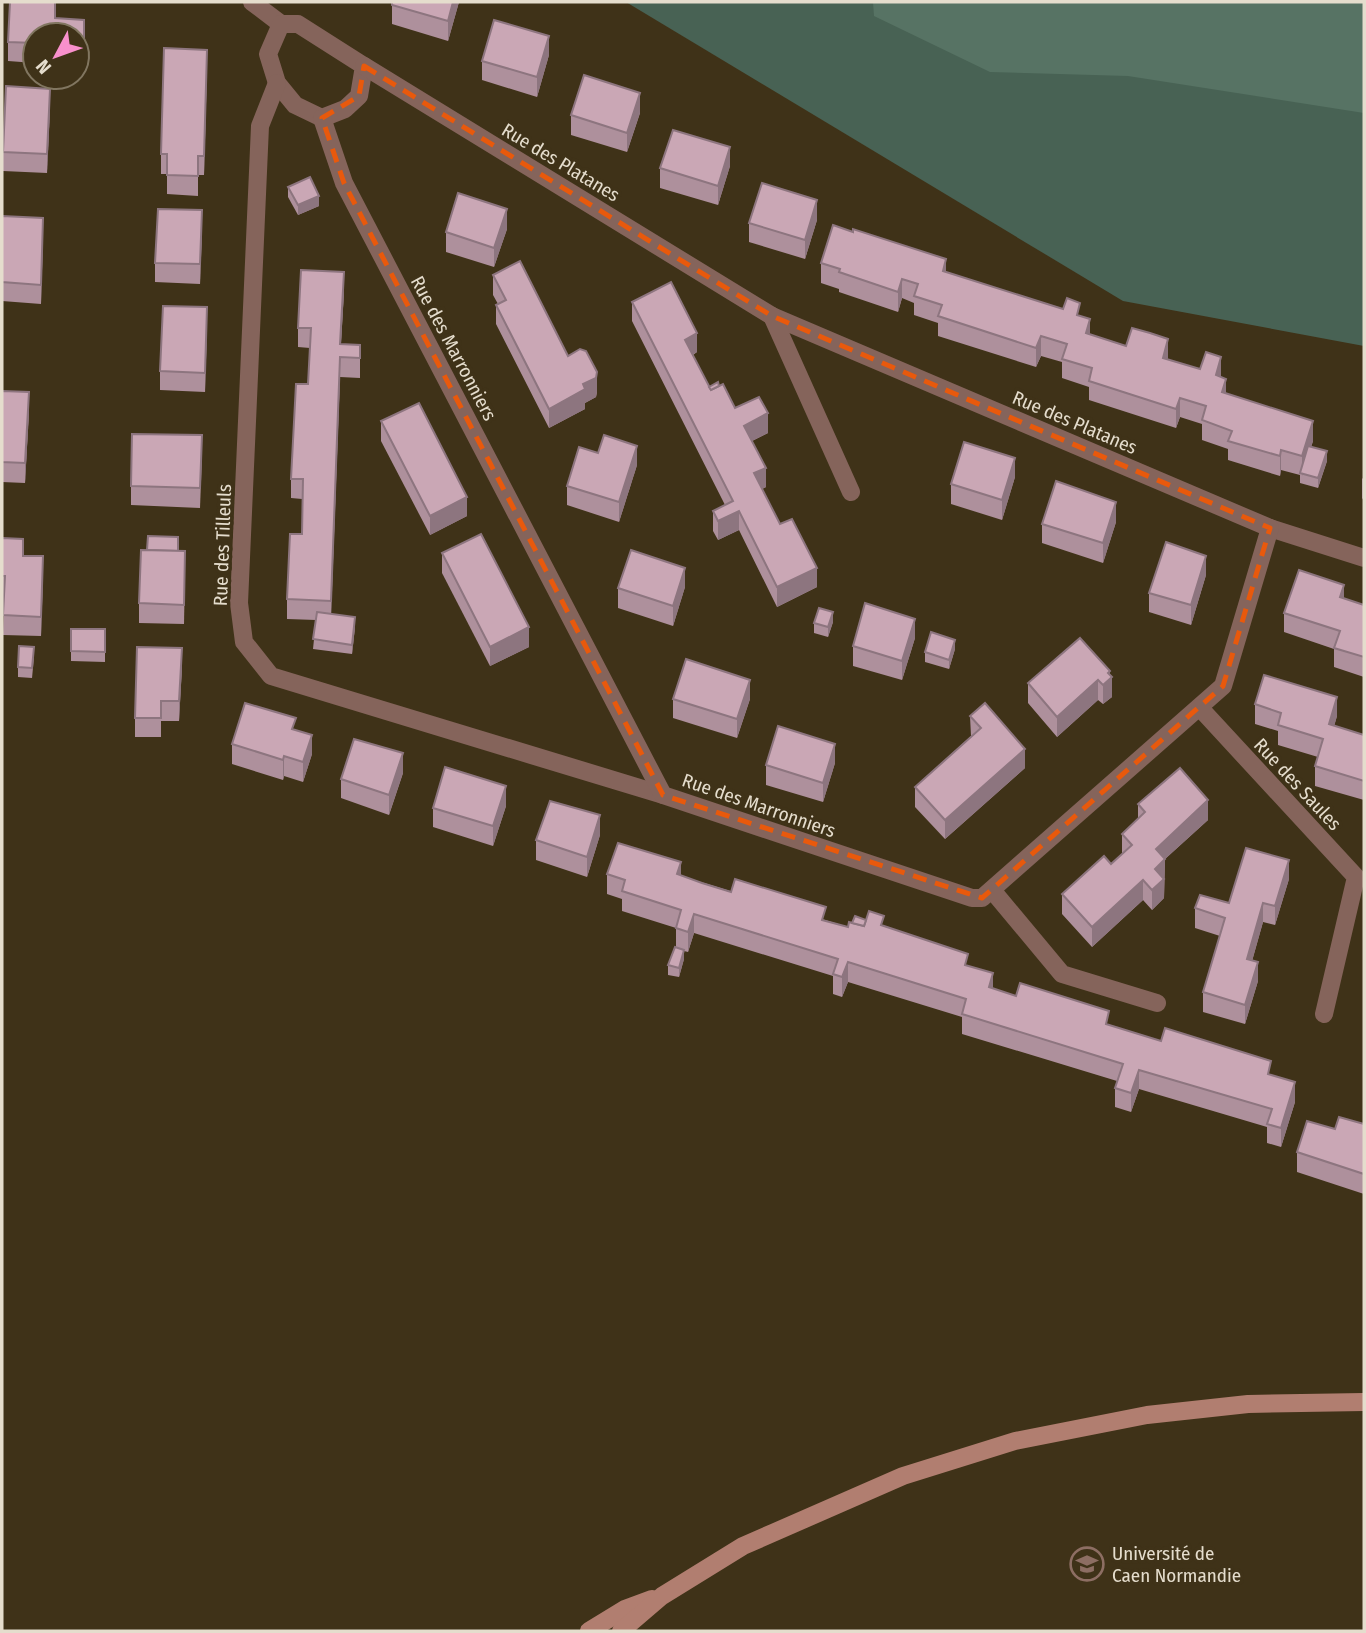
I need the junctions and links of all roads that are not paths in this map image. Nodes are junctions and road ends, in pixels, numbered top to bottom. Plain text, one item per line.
1 (252, 2) edge
2 (281, 24) junction
3 (364, 66) junction
4 (277, 83) junction
5 (322, 118) junction
6 (772, 316) junction
7 (851, 492) dead end
8 (1270, 528) junction
9 (1364, 558) edge
10 (1199, 708) junction
11 (663, 795) junction
12 (992, 890) junction
13 (1157, 1003) dead end
14 (1324, 1014) dead end
15 (1364, 1402) edge
16 (662, 1596) junction
17 (589, 1631) edge
18 (621, 1631) edge

1 - 2 street
2 - 3 street
2 - 4 street
3 - 5 street
3 - 6 street, Rue des Platanes
4 - 5 street
4 - 11 street, Rue des Tilleuls
5 - 11 street, Rue des Marronniers
6 - 7 street
6 - 8 street, Rue des Platanes
8 - 9 street, Rue des Platanes
8 - 10 street
10 - 12 street
10 - 14 street, Rue des Saules
11 - 12 street, Rue des Marronniers
12 - 13 street
15 - 16 main road
16 - 17 main road
16 - 18 main road

